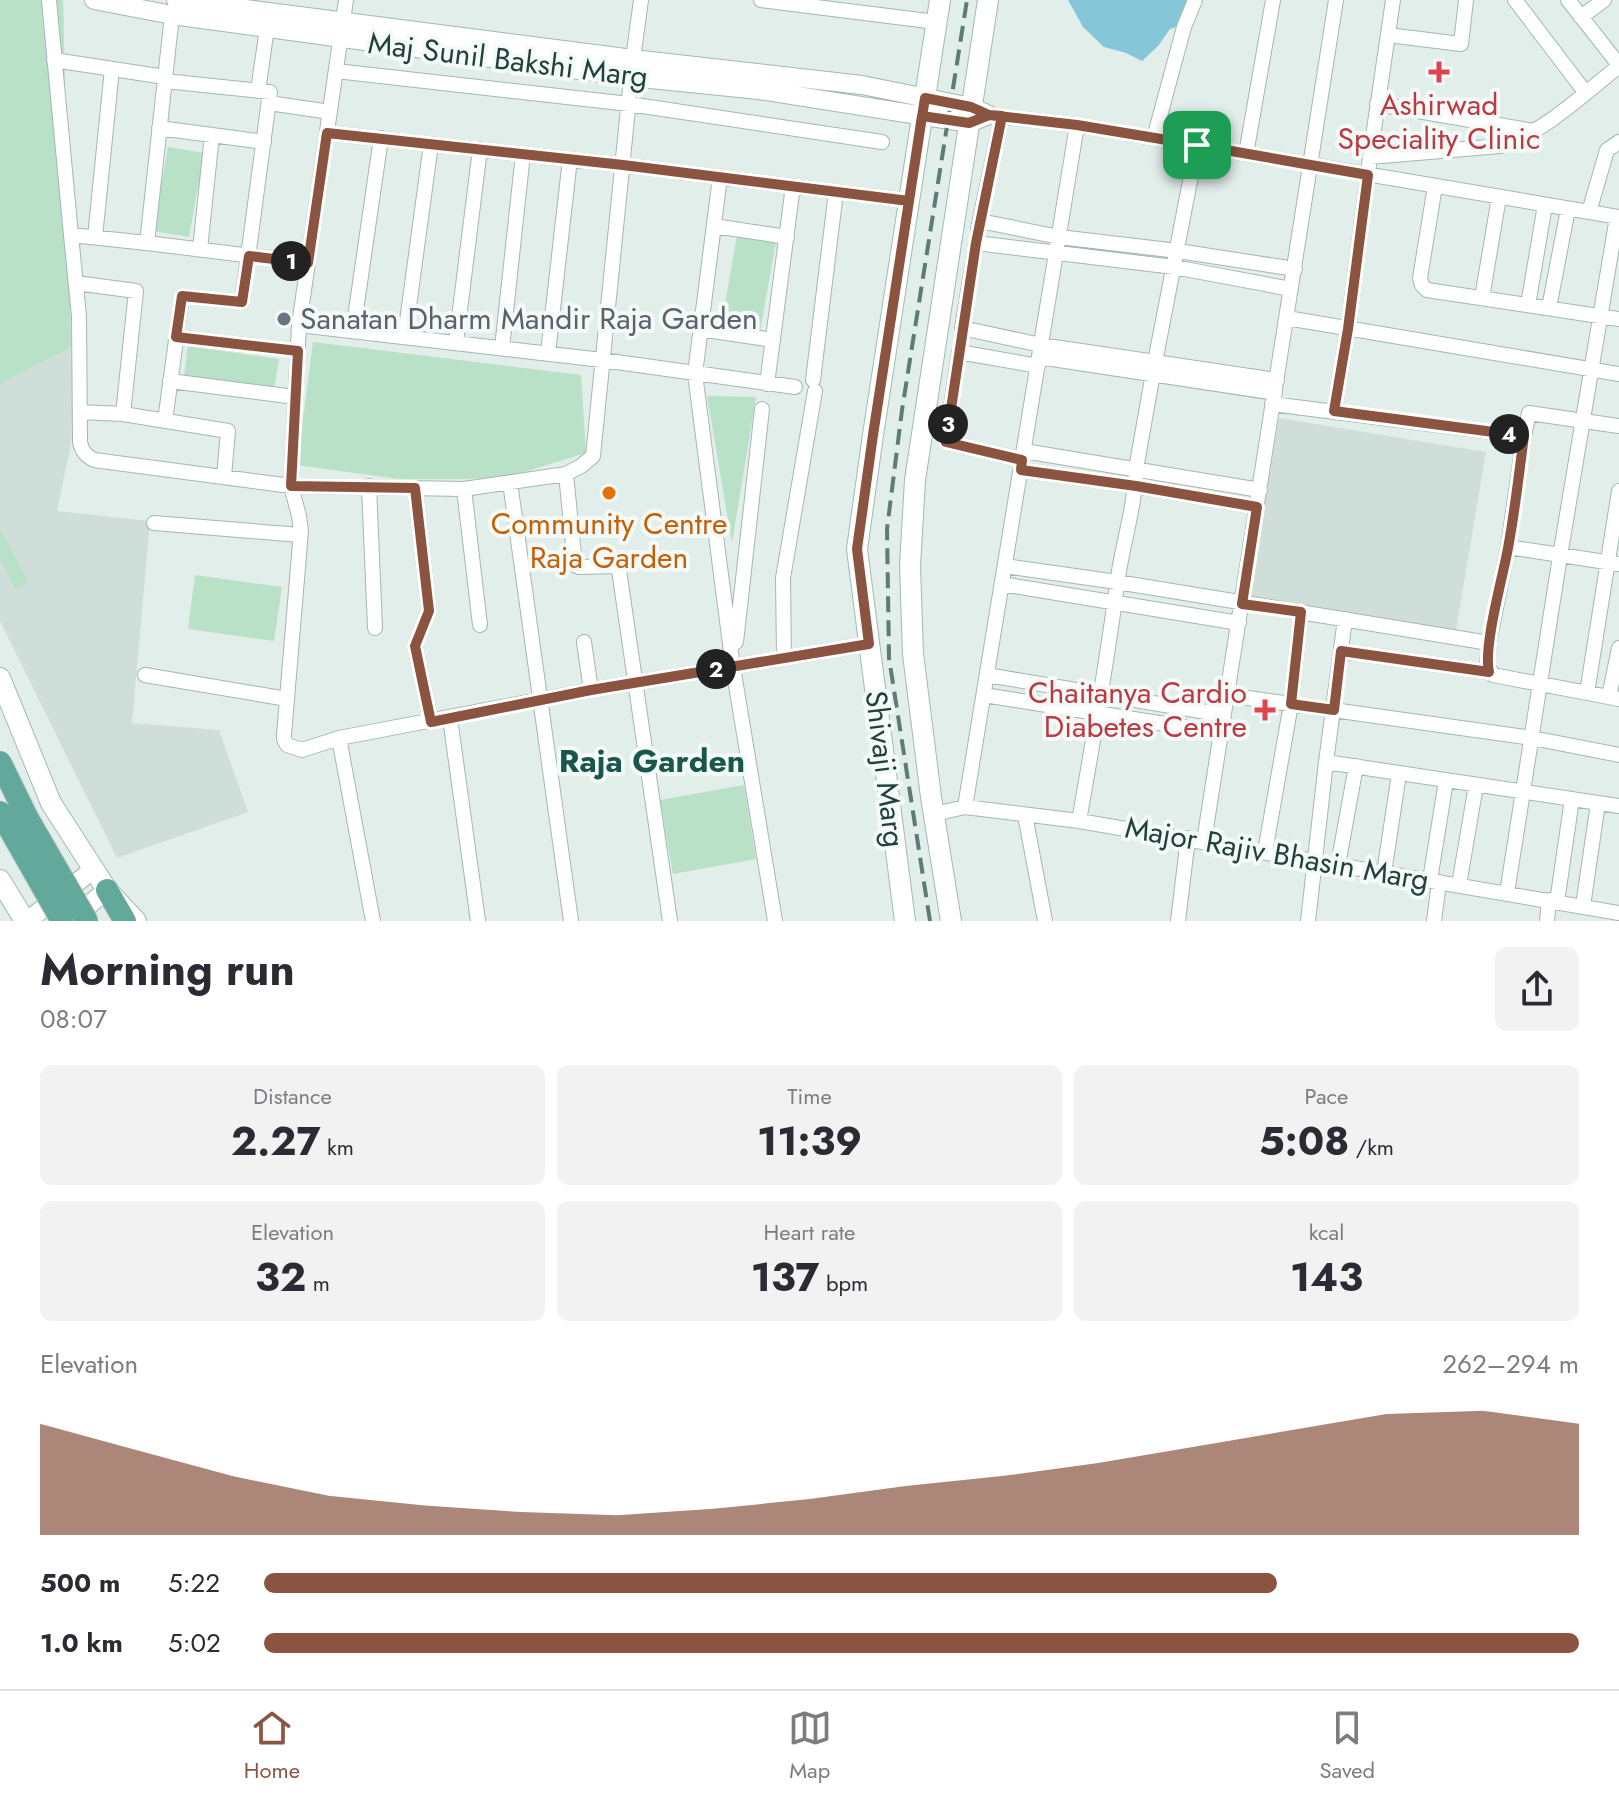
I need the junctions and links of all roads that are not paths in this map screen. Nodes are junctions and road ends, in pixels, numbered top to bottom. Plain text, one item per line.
1 (49, 0) edge
2 (94, 0) edge
3 (346, 0) edge
4 (641, 0) edge
5 (761, 0) edge
6 (940, 0) edge
7 (988, 0) edge
8 (1195, 0) edge
9 (1273, 0) edge
10 (1336, 0) edge
11 (1393, 0) edge
12 (1466, 0) edge
13 (1515, 0) edge
14 (1568, 0) edge
15 (1604, 0) edge
16 (810, 3) edge
17 (860, 7) edge
18 (174, 8) edge
19 (270, 13) edge
20 (1581, 17) junction
21 (936, 22) junction
22 (342, 30) junction
23 (1388, 35) junction
24 (54, 60) junction
25 (1619, 65) edge
26 (632, 68) junction
27 (112, 69) junction
28 (336, 71) junction
29 (165, 79) junction
30 (258, 91) junction
31 (1585, 92) junction
32 (269, 103) junction
33 (629, 104) junction
34 (1377, 104) junction
35 (923, 107) junction
36 (330, 112) junction
37 (983, 115) junction
38 (1077, 125) junction
39 (159, 128) junction
40 (1534, 131) junction
41 (327, 133) junction
42 (212, 135) junction
43 (381, 138) junction
44 (1154, 138) junction
45 (264, 142) junction
46 (882, 142) dead end
47 (1619, 142) edge
48 (431, 144) junction
49 (1197, 145) junction
50 (480, 149) junction
51 (523, 154) junction
52 (1246, 154) junction
53 (1370, 157) junction
54 (570, 159) junction
55 (623, 165) junction
56 (1311, 165) junction
57 (1368, 175) junction
58 (720, 177) junction
59 (793, 186) junction
60 (1435, 186) junction
61 (836, 192) junction
62 (1499, 197) junction
63 (909, 201) junction
64 (1545, 205) junction
65 (1568, 209) junction
66 (1589, 212) junction
67 (1618, 217) edge
68 (980, 221) junction
69 (714, 226) junction
70 (71, 235) junction
71 (95, 237) junction
72 (787, 237) junction
73 (1059, 237) junction
74 (147, 243) junction
75 (976, 243) junction
76 (200, 249) junction
77 (1178, 251) junction
78 (1056, 254) junction
79 (249, 256) junction
80 (308, 263) junction
81 (1174, 267) junction
82 (1295, 269) junction
83 (76, 283) junction
84 (1291, 289) junction
85 (1482, 298) junction
86 (1528, 305) junction
87 (1549, 308) junction
88 (1601, 316) junction
89 (1287, 318) junction
90 (1619, 319) edge
91 (299, 325) junction
92 (962, 328) junction
93 (700, 329) junction
94 (1348, 329) junction
95 (353, 331) junction
96 (405, 336) junction
97 (176, 337) junction
98 (773, 340) junction
99 (456, 342) junction
100 (502, 348) junction
101 (298, 351) junction
102 (959, 352) junction
103 (548, 353) junction
104 (1039, 356) junction
105 (602, 360) junction
106 (1154, 369) junction
107 (1592, 370) junction
108 (695, 374) junction
109 (1619, 374) edge
110 (170, 381) junction
111 (767, 384) junction
112 (795, 387) dead end
113 (1275, 392) junction
114 (295, 397) junction
115 (762, 409) dead end
116 (1334, 411) junction
117 (80, 412) junction
118 (123, 414) junction
119 (1584, 420) junction
120 (165, 421) junction
121 (1619, 426) edge
122 (1524, 436) junction
123 (1022, 460) junction
124 (1136, 469) junction
125 (566, 474) junction
126 (224, 477) junction
127 (510, 482) junction
128 (291, 486) junction
129 (369, 486) junction
130 (1136, 486) junction
131 (415, 488) junction
132 (464, 489) junction
133 (1260, 490) junction
134 (1619, 491) edge
135 (1257, 507) junction
136 (154, 523) dead end
137 (300, 535) junction
138 (1508, 547) junction
139 (1560, 556) junction
140 (1614, 563) edge
141 (1005, 566) junction
142 (1117, 582) junction
143 (1002, 584) junction
144 (1115, 604) junction
145 (1242, 604) junction
146 (1301, 612) junction
147 (1345, 619) junction
148 (1239, 623) junction
149 (480, 625) dead end
150 (375, 628) dead end
151 (584, 642) dead end
152 (1489, 643) junction
153 (869, 644) junction
154 (1619, 648) edge
155 (1341, 651) junction
156 (784, 658) junction
157 (733, 667) junction
158 (1489, 672) junction
159 (145, 675) dead end
160 (987, 675) junction
161 (0, 678) edge
162 (635, 683) junction
163 (1540, 685) junction
164 (591, 690) junction
165 (1100, 693) junction
166 (1587, 693) junction
167 (984, 695) junction
168 (1227, 695) junction
169 (1614, 698) edge
170 (287, 699) junction
171 (540, 700) junction
172 (1291, 704) junction
173 (1334, 710) junction
174 (1098, 714) junction
175 (1224, 715) junction
176 (450, 718) junction
177 (431, 722) junction
178 (1221, 733) junction
179 (339, 738) junction
180 (1532, 738) junction
181 (1619, 755) edge
182 (0, 762) edge
183 (1326, 762) junction
184 (1356, 766) junction
185 (1399, 774) junction
186 (1446, 781) junction
187 (1476, 785) junction
188 (1523, 792) junction
189 (1572, 799) junction
190 (1598, 803) junction
191 (1619, 806) edge
192 (965, 807) junction
193 (0, 812) edge
194 (934, 814) junction
195 (1025, 815) junction
196 (1079, 821) junction
197 (1188, 838) junction
198 (1204, 841) junction
199 (1265, 852) junction
200 (1315, 861) junction
201 (1338, 865) junction
202 (94, 869) junction
203 (1384, 873) junction
204 (0, 880) edge
205 (1435, 881) junction
206 (1459, 885) junction
207 (107, 890) junction
208 (1507, 893) junction
209 (1553, 901) junction
210 (1583, 906) junction
211 (1619, 913) edge
212 (26, 921) edge
213 (62, 921) edge
214 (70, 921) edge
215 (87, 921) edge
216 (125, 921) edge
217 (136, 921) edge
218 (373, 921) edge
219 (478, 921) edge
220 (571, 921) edge
221 (670, 921) edge
222 (775, 921) edge
223 (905, 921) edge
224 (951, 921) edge
225 (1045, 921) edge
226 (1178, 921) edge
227 (1308, 921) edge
228 (1434, 921) edge
229 (1547, 921) edge

1 - 24 street
2 - 18 street, Maj Sunil Bakshi Marg
3 - 22 street
4 - 26 street
5 - 16 street
6 - 21 main road, Shivaji Marg
7 - 37 main road, Shivaji Marg
8 - 44 street
9 - 52 street
10 - 56 street
11 - 23 street
12 - 23 street
13 - 31 street
14 - 20 street
15 - 20 street
16 - 17 street
17 - 21 street
18 - 19 street, Maj Sunil Bakshi Marg
18 - 29 street
19 - 22 street, Maj Sunil Bakshi Marg
19 - 30 street
20 - 25 street
21 - 35 main road, Shivaji Marg
22 - 26 street, Maj Sunil Bakshi Marg
22 - 28 street
23 - 34 street
24 - 27 street
24 - 70 street
25 - 31 street
26 - 33 street
26 - 35 street, Maj Sunil Bakshi Marg
27 - 29 street
27 - 71 street
28 - 33 street
28 - 36 street
29 - 30 street
29 - 39 street
30 - 32 street
31 - 40 street
32 - 36 street
32 - 45 street
33 - 46 street
33 - 55 street
34 - 40 street
34 - 53 street
35 - 37 street, Maj Sunil Bakshi Marg
35 - 63 main road, Shivaji Marg
36 - 41 street
37 - 38 street
37 - 68 street
37 - 194 main road, Shivaji Marg
38 - 44 street
38 - 73 street
39 - 42 street
39 - 74 street
40 - 53 street
41 - 43 street
41 - 80 street
42 - 45 street
42 - 76 street
43 - 48 street
43 - 95 street
44 - 49 street
45 - 79 street
47 - 66 street
48 - 50 street
48 - 96 street
49 - 52 street
49 - 77 street
50 - 51 street
50 - 99 street
51 - 54 street
51 - 100 street
52 - 56 street
53 - 57 street
54 - 55 street
54 - 103 street
55 - 58 street
55 - 105 street
56 - 57 street
56 - 82 street
57 - 60 street
57 - 94 street
58 - 59 street
58 - 69 street
59 - 61 street
59 - 72 street
60 - 62 street
60 - 85 street
61 - 63 street
61 - 156 street
62 - 64 street
62 - 85 street
63 - 153 main road, Shivaji Marg
64 - 65 street
64 - 86 street
65 - 66 street
65 - 87 street
66 - 67 street
67 - 88 street
68 - 73 street
68 - 75 street
69 - 72 street
69 - 93 street
70 - 71 street
70 - 83 street
71 - 74 street
72 - 98 street
73 - 77 street
73 - 78 street
74 - 76 street
75 - 78 street
75 - 92 street
76 - 79 street
77 - 81 street
77 - 82 street
78 - 81 street
78 - 104 street
79 - 80 street
79 - 97 street
80 - 91 street
81 - 84 street
81 - 106 street
82 - 84 street
83 - 117 street
83 - 118 street
84 - 89 street
85 - 86 street
86 - 87 street
87 - 88 street
88 - 90 street
88 - 107 street
89 - 94 street
89 - 113 street
91 - 95 street
91 - 101 street
92 - 102 street
92 - 104 street
93 - 98 street
93 - 108 street
94 - 107 street
94 - 116 street
95 - 96 street
96 - 99 street
97 - 101 street
97 - 110 street
98 - 111 street
99 - 100 street
100 - 103 street
101 - 114 street
102 - 104 street
102 - 123 street
103 - 105 street
104 - 106 street
104 - 123 street
105 - 108 street
105 - 125 street
106 - 113 street
106 - 124 street
107 - 109 street
107 - 119 street
108 - 111 street
108 - 157 street
110 - 114 street
110 - 120 street
111 - 112 street
113 - 116 street
113 - 133 street
114 - 128 street
115 - 157 street
116 - 122 street
117 - 118 street
117 - 126 street
118 - 120 street
119 - 121 street
119 - 122 street
119 - 139 street
120 - 126 street
122 - 138 street
123 - 124 street
123 - 130 street
123 - 141 street
124 - 130 street
124 - 133 street
125 - 127 street
125 - 162 street
126 - 128 street
127 - 132 street
127 - 171 street
128 - 129 street
128 - 137 street
129 - 131 street
129 - 150 street
130 - 135 street
130 - 142 street
131 - 132 street
131 - 177 street
132 - 149 street
133 - 135 street
134 - 140 street
135 - 145 street
136 - 137 street
137 - 170 street
138 - 139 street
138 - 152 street
139 - 140 street
139 - 163 street
140 - 166 street
141 - 142 street
141 - 143 street
142 - 144 street
142 - 145 street
143 - 144 street
143 - 160 street
144 - 148 street
144 - 165 street
145 - 146 street
145 - 148 street
146 - 147 street
146 - 172 street
147 - 152 street
147 - 155 street
148 - 168 street
151 - 164 street
152 - 158 street
153 - 156 street
153 - 223 main road, Shivaji Marg
154 - 169 street
155 - 158 street
155 - 173 street
156 - 157 street
157 - 162 street
157 - 222 street
158 - 163 street
159 - 170 street
160 - 165 street
160 - 167 street
161 - 202 main road
162 - 164 street
162 - 221 street
163 - 166 street
163 - 180 street
164 - 171 street
165 - 174 street
165 - 175 street
166 - 169 street
167 - 174 street
167 - 192 street
168 - 172 street
168 - 175 street
170 - 179 street
171 - 176 street
171 - 220 street
172 - 173 street
172 - 199 street
173 - 180 street
173 - 183 street
174 - 178 street
174 - 196 street
175 - 178 street
176 - 177 street
176 - 219 street
177 - 179 street
178 - 198 street
179 - 218 street
180 - 181 street
180 - 188 street
182 - 215 main road, bridge
183 - 184 street
183 - 200 street
184 - 185 street
184 - 201 street
185 - 186 street
185 - 203 street
186 - 187 street
186 - 205 street
187 - 188 street
187 - 206 street
188 - 189 street
188 - 208 street
189 - 190 street
189 - 209 street
190 - 191 street
190 - 210 street
192 - 194 street, Major Rajiv Bhasin Marg
192 - 195 street, Major Rajiv Bhasin Marg
193 - 213 main road, bridge
194 - 224 main road, Shivaji Marg
195 - 196 street, Major Rajiv Bhasin Marg
195 - 225 street
196 - 197 street, Major Rajiv Bhasin Marg
197 - 198 street, Major Rajiv Bhasin Marg
197 - 226 street
198 - 199 street, Major Rajiv Bhasin Marg
199 - 200 street, Major Rajiv Bhasin Marg
200 - 201 street, Major Rajiv Bhasin Marg
200 - 227 street
201 - 203 street, Major Rajiv Bhasin Marg
202 - 207 main road
202 - 212 street
203 - 205 street, Major Rajiv Bhasin Marg
204 - 212 main road
205 - 206 street, Major Rajiv Bhasin Marg
205 - 228 street
206 - 208 street, Major Rajiv Bhasin Marg
207 - 214 street
207 - 216 main road
207 - 217 main road
208 - 209 street, Major Rajiv Bhasin Marg
209 - 210 street, Major Rajiv Bhasin Marg
209 - 229 street
210 - 211 street, Major Rajiv Bhasin Marg

